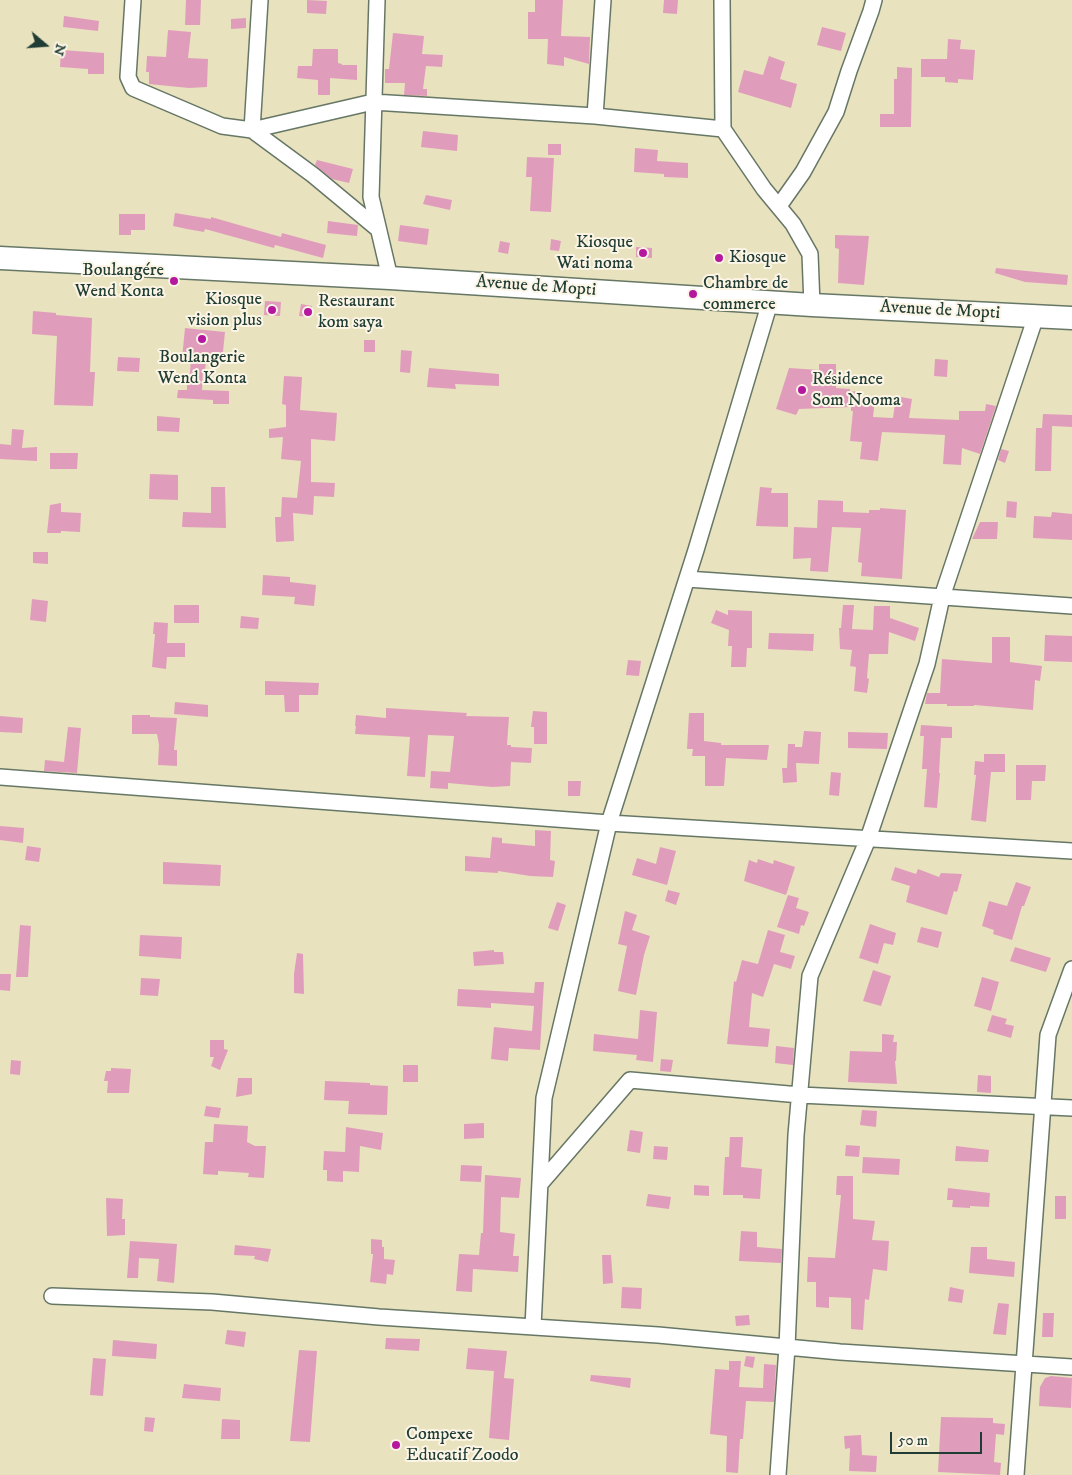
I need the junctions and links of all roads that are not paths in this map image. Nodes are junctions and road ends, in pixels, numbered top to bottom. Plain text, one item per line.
1 (133, 0) edge
2 (260, 0) edge
3 (377, 0) edge
4 (603, 0) edge
5 (722, 0) edge
6 (874, 0) edge
7 (373, 102) junction
8 (595, 116) junction
9 (723, 128) junction
10 (252, 130) junction
11 (779, 206) junction
12 (378, 228) junction
13 (0, 258) edge
14 (390, 278) junction
15 (770, 302) junction
16 (812, 305) junction
17 (1036, 316) junction
18 (1072, 318) edge
19 (687, 579) junction
20 (942, 597) junction
21 (1072, 606) edge
22 (0, 777) edge
23 (609, 823) junction
24 (868, 839) junction
25 (1072, 851) edge
26 (1072, 969) edge
27 (800, 1095) junction
28 (1043, 1107) junction
29 (1072, 1108) edge
30 (540, 1184) junction
31 (52, 1296) dead end
32 (533, 1327) junction
33 (787, 1347) junction
34 (1024, 1364) junction
35 (1072, 1367) edge
36 (778, 1475) edge
37 (1016, 1475) edge

1 - 10 street
2 - 10 street
3 - 7 street
4 - 8 street
5 - 9 street
6 - 11 street
7 - 8 street
7 - 10 street
7 - 12 street
8 - 9 street
9 - 11 street
10 - 12 street
11 - 16 street
12 - 14 street
13 - 14 main road, Avenue de Mopti
14 - 15 main road, Avenue de Mopti
15 - 16 main road, Avenue de Mopti
15 - 19 street
16 - 17 main road, Avenue de Mopti
17 - 18 main road, Avenue de Mopti
17 - 20 street
19 - 20 street
19 - 23 street
20 - 21 street
20 - 24 street
22 - 23 street
23 - 24 street
23 - 30 street
24 - 25 street
24 - 27 street
26 - 28 street
27 - 28 street
27 - 30 street
27 - 33 street
28 - 29 street
28 - 34 street
30 - 32 street
31 - 32 street
32 - 33 street
33 - 34 street
33 - 36 street
34 - 35 street
34 - 37 street

